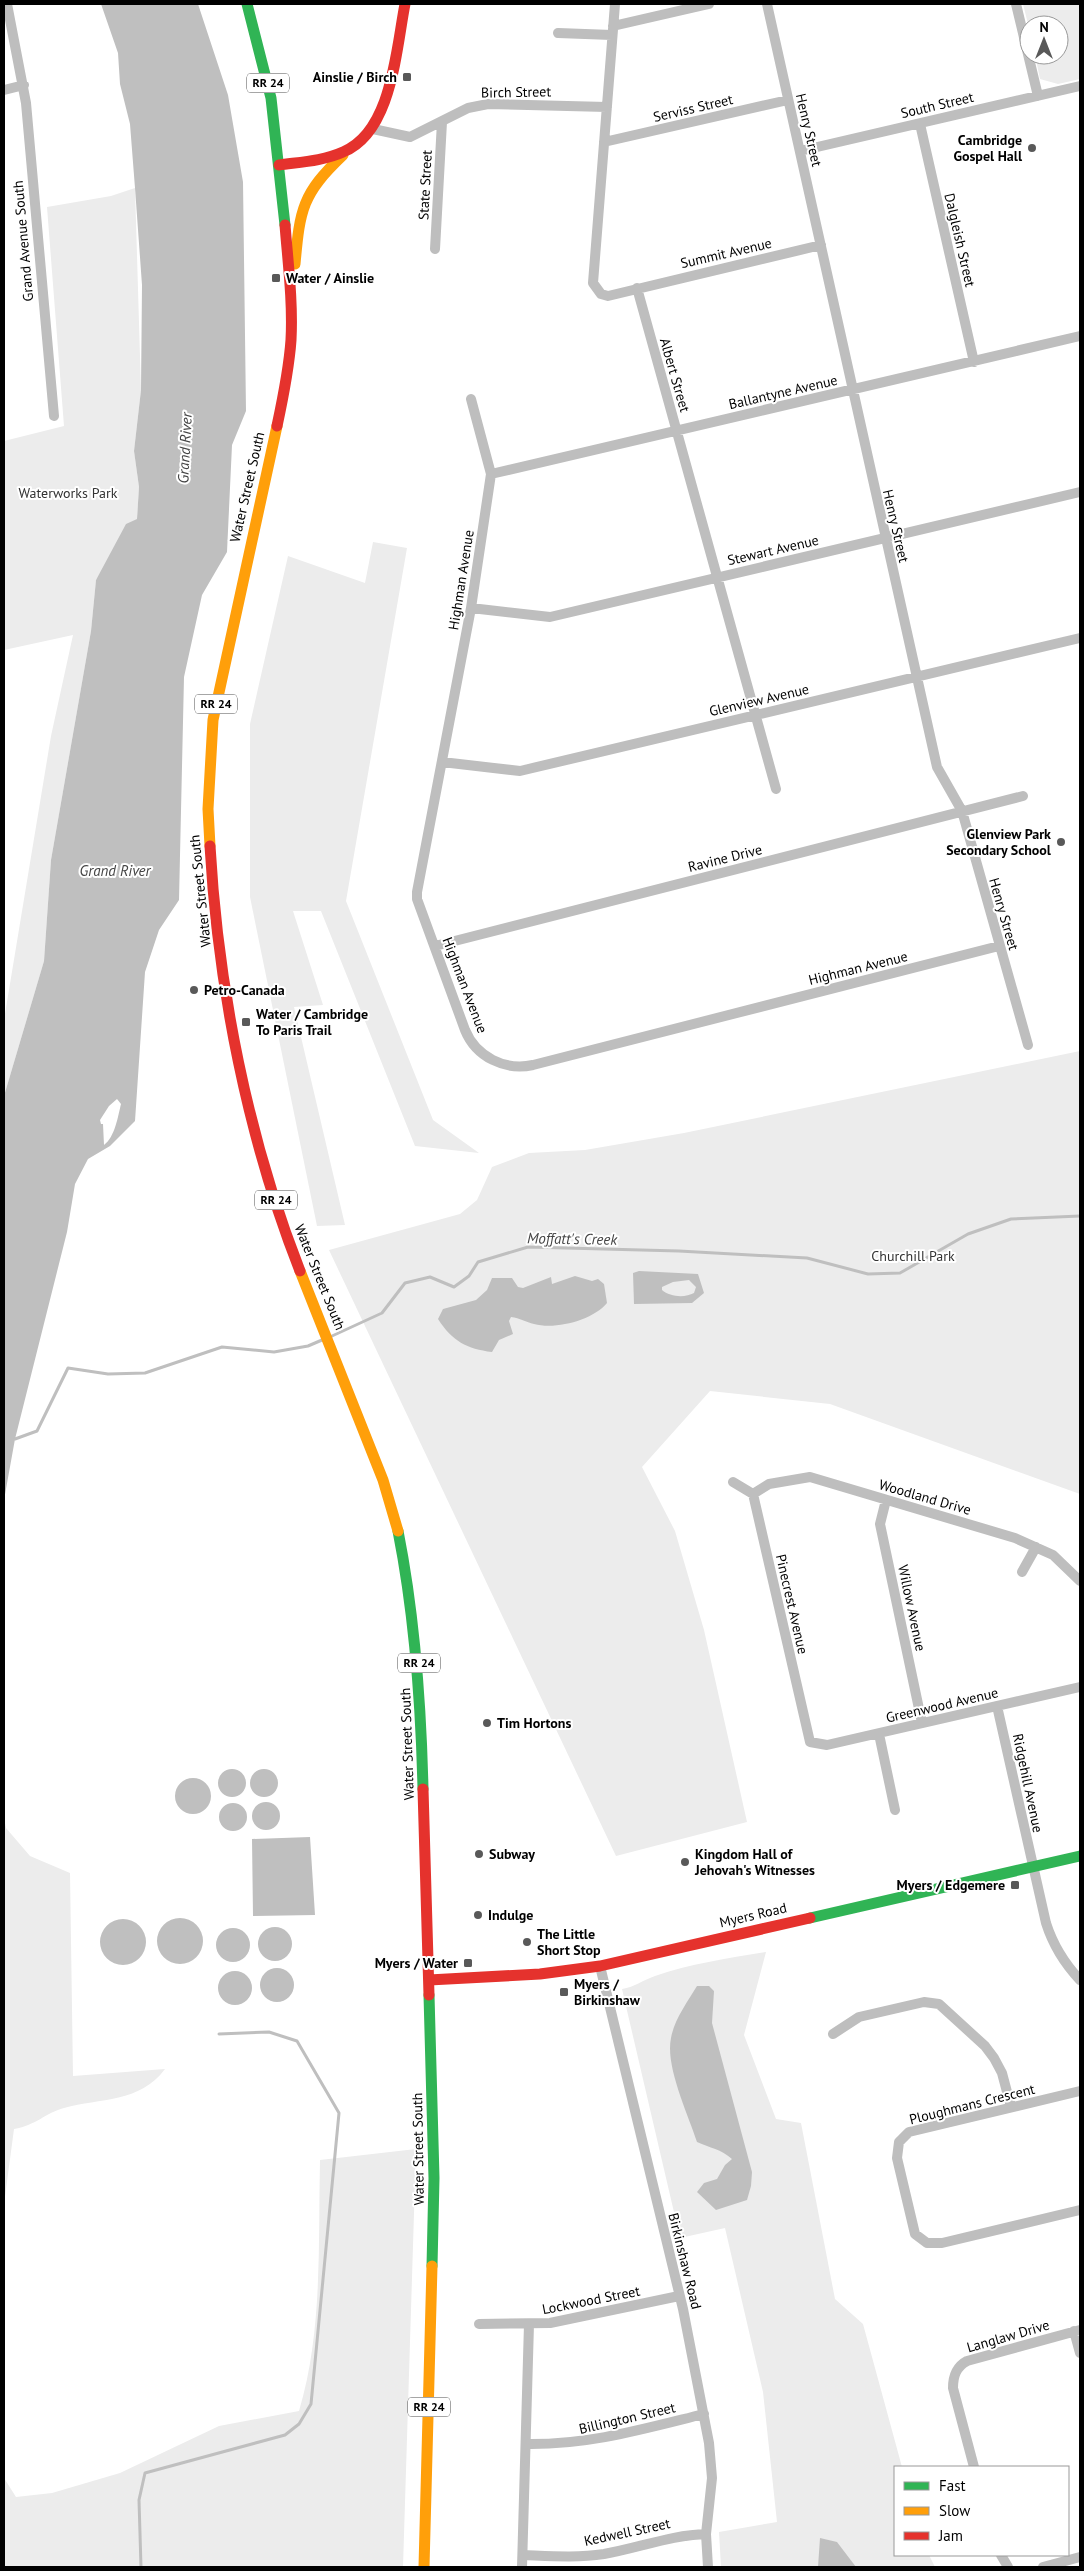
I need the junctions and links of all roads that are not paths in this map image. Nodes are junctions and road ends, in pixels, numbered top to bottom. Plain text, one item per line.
1 (7, 4) edge
2 (247, 4) edge
3 (405, 4) edge
4 (615, 4) edge
5 (709, 4) edge
6 (767, 4) edge
7 (1016, 4) edge
8 (613, 31) junction
9 (558, 33) dead end
10 (24, 85) junction
11 (1080, 86) edge
12 (4, 90) edge
13 (1038, 96) junction
14 (788, 100) junction
15 (606, 107) junction
16 (442, 122) junction
17 (920, 124) junction
18 (373, 129) junction
19 (604, 142) junction
20 (800, 151) junction
21 (346, 152) junction
22 (279, 165) junction
23 (821, 245) junction
24 (436, 249) dead end
25 (637, 288) junction
26 (291, 306) junction
27 (1080, 336) edge
28 (974, 362) junction
29 (852, 390) junction
30 (471, 399) dead end
31 (54, 416) dead end
32 (676, 431) junction
33 (491, 474) junction
34 (1080, 492) edge
35 (885, 538) junction
36 (717, 578) junction
37 (471, 608) junction
38 (1080, 638) edge
39 (916, 677) junction
40 (756, 715) junction
41 (442, 762) junction
42 (776, 789) dead end
43 (1023, 796) dead end
44 (962, 811) junction
45 (435, 946) junction
46 (999, 946) junction
47 (1028, 1045) dead end
48 (733, 1482) dead end
49 (753, 1494) junction
50 (886, 1500) junction
51 (1036, 1547) junction
52 (1022, 1572) dead end
53 (1080, 1581) edge
54 (1080, 1686) edge
55 (997, 1706) junction
56 (922, 1722) junction
57 (879, 1734) junction
58 (810, 1742) joint
59 (895, 1810) dead end
60 (1080, 1856) edge
61 (1032, 1867) junction
62 (600, 1966) junction
63 (429, 1980) junction
64 (1080, 1980) edge
65 (833, 2034) dead end
66 (1080, 2091) edge
67 (1011, 2107) junction
68 (1080, 2210) edge
69 (679, 2296) junction
70 (479, 2324) dead end
71 (529, 2324) junction
72 (1077, 2330) edge
73 (1080, 2353) edge
74 (704, 2414) junction
75 (526, 2444) junction
76 (974, 2466) edge
77 (706, 2534) junction
78 (523, 2555) junction
79 (1002, 2556) edge
80 (1080, 2557) edge
81 (424, 2567) edge
82 (522, 2567) edge
83 (708, 2567) edge
84 (1008, 2567) edge
85 (1043, 2567) edge

1 - 10 street, Grand Avenue South
2 - 22 main road, Water Street South / RR 24
3 - 18 main road
4 - 8 street
5 - 8 street
6 - 14 street, Henry Street
7 - 13 street
8 - 9 street
8 - 15 street
10 - 12 street
10 - 31 street, Grand Avenue South
11 - 13 street, South Street
13 - 17 street, South Street
14 - 19 street, Serviss Street
14 - 20 street, Henry Street
15 - 16 street, Birch Street
15 - 19 street
16 - 18 street, Birch Street
16 - 24 street, State Street
17 - 20 street, South Street
17 - 28 street, Dalgleish Street
18 - 21 main road
19 - 25 street
20 - 23 street, Henry Street
21 - 22 main road
21 - 26 main road
22 - 26 main road, Water Street South / RR 24
23 - 25 street, Summit Avenue
23 - 29 street, Henry Street
25 - 32 street, Albert Street
26 - 63 main road, Water Street South / RR 24
27 - 28 street, Ballantyne Avenue
28 - 29 street, Ballantyne Avenue
29 - 32 street, Ballantyne Avenue
29 - 35 street, Henry Street
30 - 33 street, Highman Avenue
32 - 33 street, Ballantyne Avenue
32 - 36 street, Albert Street
33 - 37 street, Highman Avenue
34 - 35 street, Stewart Avenue
35 - 36 street, Stewart Avenue
35 - 39 street, Henry Street
36 - 37 street, Stewart Avenue
36 - 40 street, Albert Street
37 - 41 street, Highman Avenue
38 - 39 street, Glenview Avenue
39 - 40 street, Glenview Avenue
39 - 44 street, Henry Street
40 - 41 street, Glenview Avenue
40 - 42 street, Albert Street
41 - 45 street, Highman Avenue
43 - 44 street, Ravine Drive
44 - 45 street, Ravine Drive
44 - 46 street, Henry Street
45 - 46 street, Highman Avenue
46 - 47 street, Henry Street
48 - 49 street
49 - 50 street, Woodland Drive
49 - 58 street, Pinecrest Avenue
50 - 51 street, Woodland Drive
50 - 56 street, Willow Avenue
51 - 52 street
51 - 53 street, Woodland Drive
54 - 55 street, Greenwood Avenue
55 - 56 street, Greenwood Avenue
55 - 61 street, Ridgehill Avenue
56 - 57 street, Greenwood Avenue
57 - 58 street, Greenwood Avenue
57 - 59 street
60 - 61 main road, Myers Road
61 - 62 main road, Myers Road
61 - 64 street, Ridgehill Avenue
62 - 63 main road, Myers Road
62 - 69 street, Birkinshaw Road
63 - 81 main road, Water Street South / RR 24
65 - 67 street
66 - 67 street, Ploughmans Crescent
67 - 68 street, Ploughmans Crescent
69 - 71 street, Lockwood Street
69 - 74 street, Birkinshaw Road
70 - 71 street, Lockwood Street
71 - 75 street
72 - 73 street
72 - 76 street, Langlaw Drive
74 - 75 street, Billington Street
74 - 77 street, Birkinshaw Road
75 - 78 street
77 - 78 street, Kedwell Street
77 - 83 street, Birkinshaw Road
78 - 82 street
79 - 84 street
80 - 85 street

